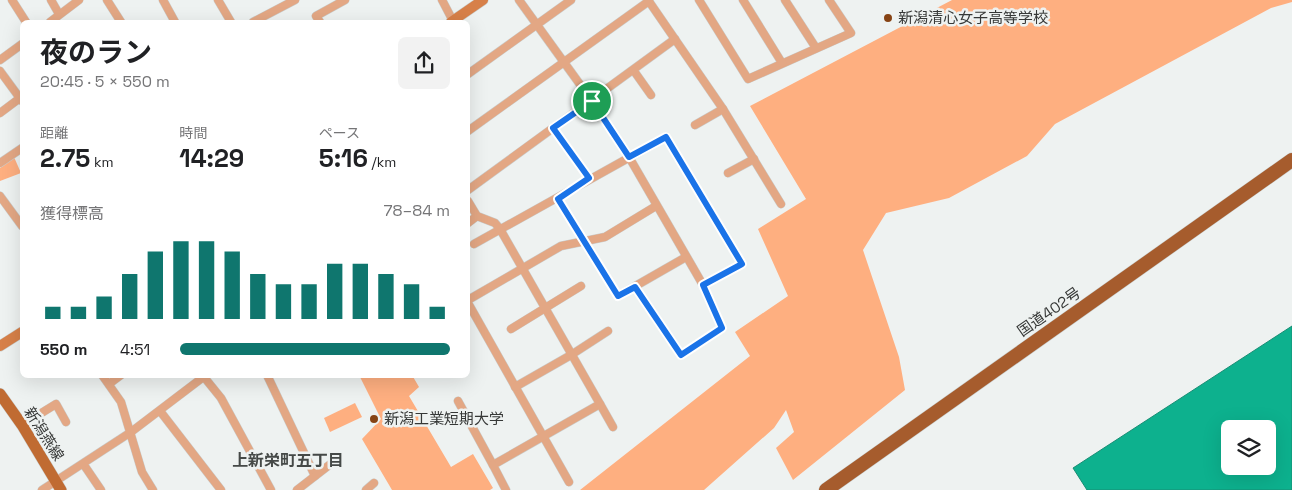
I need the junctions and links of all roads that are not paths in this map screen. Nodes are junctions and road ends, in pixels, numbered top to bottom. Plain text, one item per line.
1 (12, 0) edge
2 (51, 0) edge
3 (79, 0) edge
4 (108, 0) edge
5 (163, 0) edge
6 (218, 0) edge
7 (295, 0) edge
8 (345, 0) edge
9 (442, 0) edge
10 (483, 0) edge
11 (519, 0) edge
12 (571, 0) edge
13 (699, 0) edge
14 (743, 0) edge
15 (785, 0) edge
16 (829, 0) edge
17 (648, 1) edge
18 (328, 4) edge
19 (56, 19) edge
20 (25, 20) edge
21 (120, 20) edge
22 (174, 20) edge
23 (229, 20) edge
24 (257, 20) edge
25 (319, 20) edge
26 (451, 20) edge
27 (455, 20) edge
28 (536, 25) junction
29 (675, 40) junction
30 (20, 45) edge
31 (816, 48) junction
32 (0, 60) edge
33 (563, 62) junction
34 (782, 63) junction
35 (0, 71) edge
36 (634, 71) junction
37 (470, 73) edge
38 (651, 95) dead end
39 (20, 96) edge
40 (20, 100) edge
41 (592, 101) junction
42 (723, 109) junction
43 (0, 112) edge
44 (695, 125) dead end
45 (553, 128) junction
46 (470, 130) edge
47 (20, 149) edge
48 (629, 157) junction
49 (754, 159) junction
50 (1292, 160) edge
51 (0, 162) edge
52 (728, 174) dead end
53 (589, 178) junction
54 (470, 189) edge
55 (0, 196) edge
56 (558, 199) junction
57 (470, 204) edge
58 (781, 204) dead end
59 (656, 206) junction
60 (477, 216) junction
61 (470, 221) edge
62 (20, 223) edge
63 (500, 229) junction
64 (585, 242) junction
65 (474, 244) dead end
66 (686, 257) junction
67 (522, 268) junction
68 (703, 285) junction
69 (581, 286) dead end
70 (635, 287) junction
71 (470, 301) edge
72 (470, 306) edge
73 (546, 308) junction
74 (510, 329) dead end
75 (608, 331) dead end
76 (20, 333) edge
77 (0, 346) edge
78 (571, 355) junction
79 (104, 378) edge
80 (117, 378) edge
81 (202, 378) edge
82 (206, 378) edge
83 (268, 378) edge
84 (109, 384) junction
85 (515, 387) junction
86 (0, 394) edge
87 (458, 401) dead end
88 (600, 404) junction
89 (160, 411) junction
90 (66, 422) dead end
91 (22, 425) junction
92 (613, 427) dead end
93 (131, 432) junction
94 (544, 437) junction
95 (337, 459) dead end
96 (84, 465) junction
97 (493, 466) junction
98 (315, 476) junction
99 (569, 482) dead end
100 (374, 483) dead end
101 (58, 486) edge
102 (42, 490) edge
103 (101, 490) edge
104 (153, 490) edge
105 (222, 490) edge
106 (272, 490) edge
107 (297, 490) edge
108 (366, 490) edge
109 (506, 490) edge
110 (826, 490) edge

1 - 20 street
2 - 19 street
3 - 19 street
4 - 21 street
5 - 22 street
6 - 23 street
7 - 24 street
8 - 18 street
9 - 26 street
10 - 27 street
11 - 28 street
12 - 28 street
13 - 34 street
14 - 34 street
15 - 31 street
16 - 31 street
17 - 29 street
17 - 33 street
18 - 25 street
28 - 33 street
28 - 37 street
29 - 36 street
29 - 42 street
30 - 32 street
31 - 34 street
33 - 41 street
33 - 46 street
35 - 39 street
36 - 38 street
36 - 41 street
40 - 43 street
41 - 45 street
41 - 48 street
42 - 44 street
42 - 49 street
45 - 53 street
45 - 54 street
47 - 51 street
48 - 53 street
48 - 59 street
48 - 68 street
49 - 52 street
49 - 58 street
50 - 110 highway, 国道402号
53 - 56 street
55 - 62 street
56 - 63 street
56 - 64 street
57 - 60 street
59 - 64 street
59 - 66 street
60 - 61 street
60 - 63 street
63 - 65 street
63 - 67 street
64 - 67 street
64 - 70 street
66 - 68 street
66 - 70 street
67 - 71 street
67 - 73 street
68 - 70 street
69 - 73 street
72 - 85 street
73 - 74 street
73 - 78 street
75 - 78 street
76 - 77 street
78 - 85 street
78 - 88 street
79 - 84 street
80 - 84 street
81 - 89 street
82 - 106 street
83 - 98 street
84 - 93 street
85 - 94 street
86 - 91 main road, 新潟燕線
87 - 97 street
88 - 92 street
88 - 94 street
89 - 93 street
89 - 105 street
90 - 91 street
91 - 101 main road, 新潟燕線
93 - 96 street
93 - 104 street
94 - 97 street
94 - 99 street
95 - 98 street
96 - 101 street
96 - 103 street
97 - 109 street
98 - 107 street
100 - 108 street
101 - 102 street

